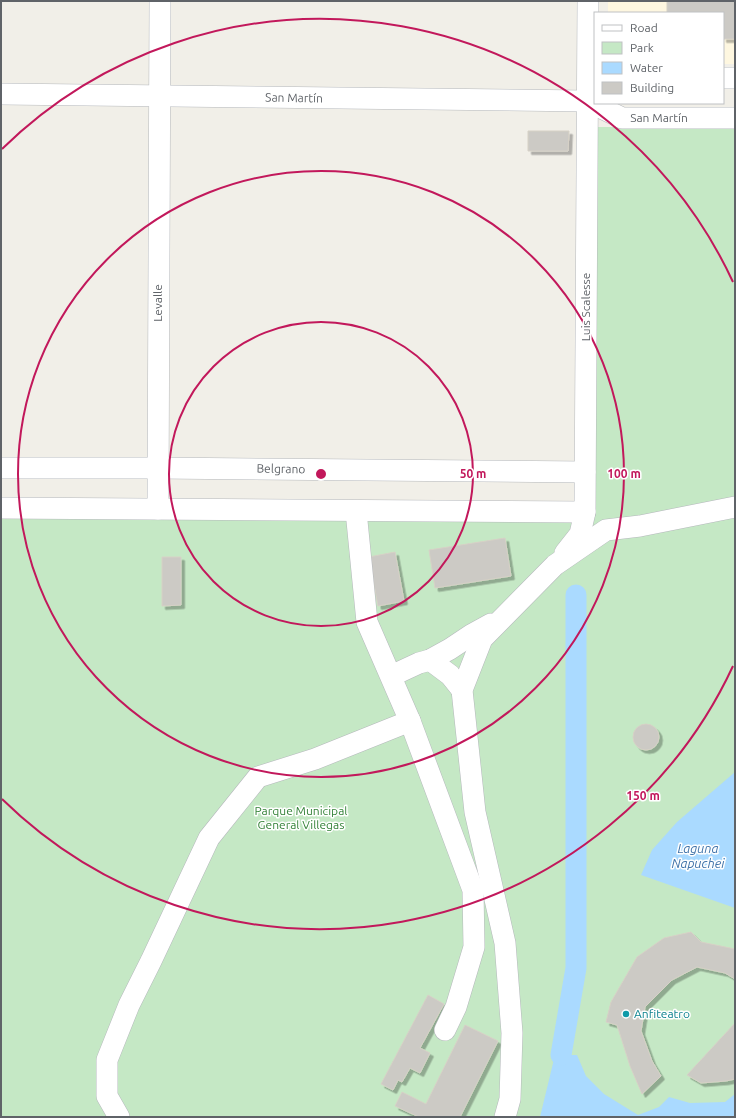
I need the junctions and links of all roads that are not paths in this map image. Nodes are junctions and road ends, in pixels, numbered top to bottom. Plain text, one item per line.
1 (160, 1) edge
2 (588, 1) edge
3 (724, 78) edge
4 (735, 78) edge
5 (1, 94) edge
6 (159, 96) junction
7 (591, 98) edge
8 (600, 104) edge
9 (735, 118) edge
10 (1, 468) edge
11 (158, 468) junction
12 (585, 472) junction
13 (735, 507) edge
14 (1, 508) edge
15 (158, 509) junction
16 (356, 511) junction
17 (585, 512) junction
18 (606, 530) junction
19 (555, 565) junction
20 (504, 617) junction
21 (430, 660) junction
22 (391, 676) junction
23 (462, 690) junction
24 (410, 722) junction
25 (446, 1030) dead end
26 (119, 1117) edge
27 (505, 1117) edge

1 - 6 street, Levalle
2 - 7 street, Luis Scalesse
3 - 4 street
5 - 6 street, San Martín
6 - 7 street, San Martín
6 - 11 street, Levalle
7 - 12 street, Luis Scalesse
8 - 9 street, San Martín
10 - 11 street, Belgrano
11 - 12 street, Belgrano
11 - 15 street, Levalle
12 - 17 street, Luis Scalesse
13 - 18 street
14 - 15 street
15 - 16 street
16 - 17 street
16 - 22 street
17 - 18 street
17 - 19 street, Luis Scalesse
18 - 19 street
19 - 20 street
20 - 21 street
20 - 23 street
21 - 22 street
21 - 23 street
22 - 24 street
23 - 27 street
24 - 25 street
24 - 26 street

